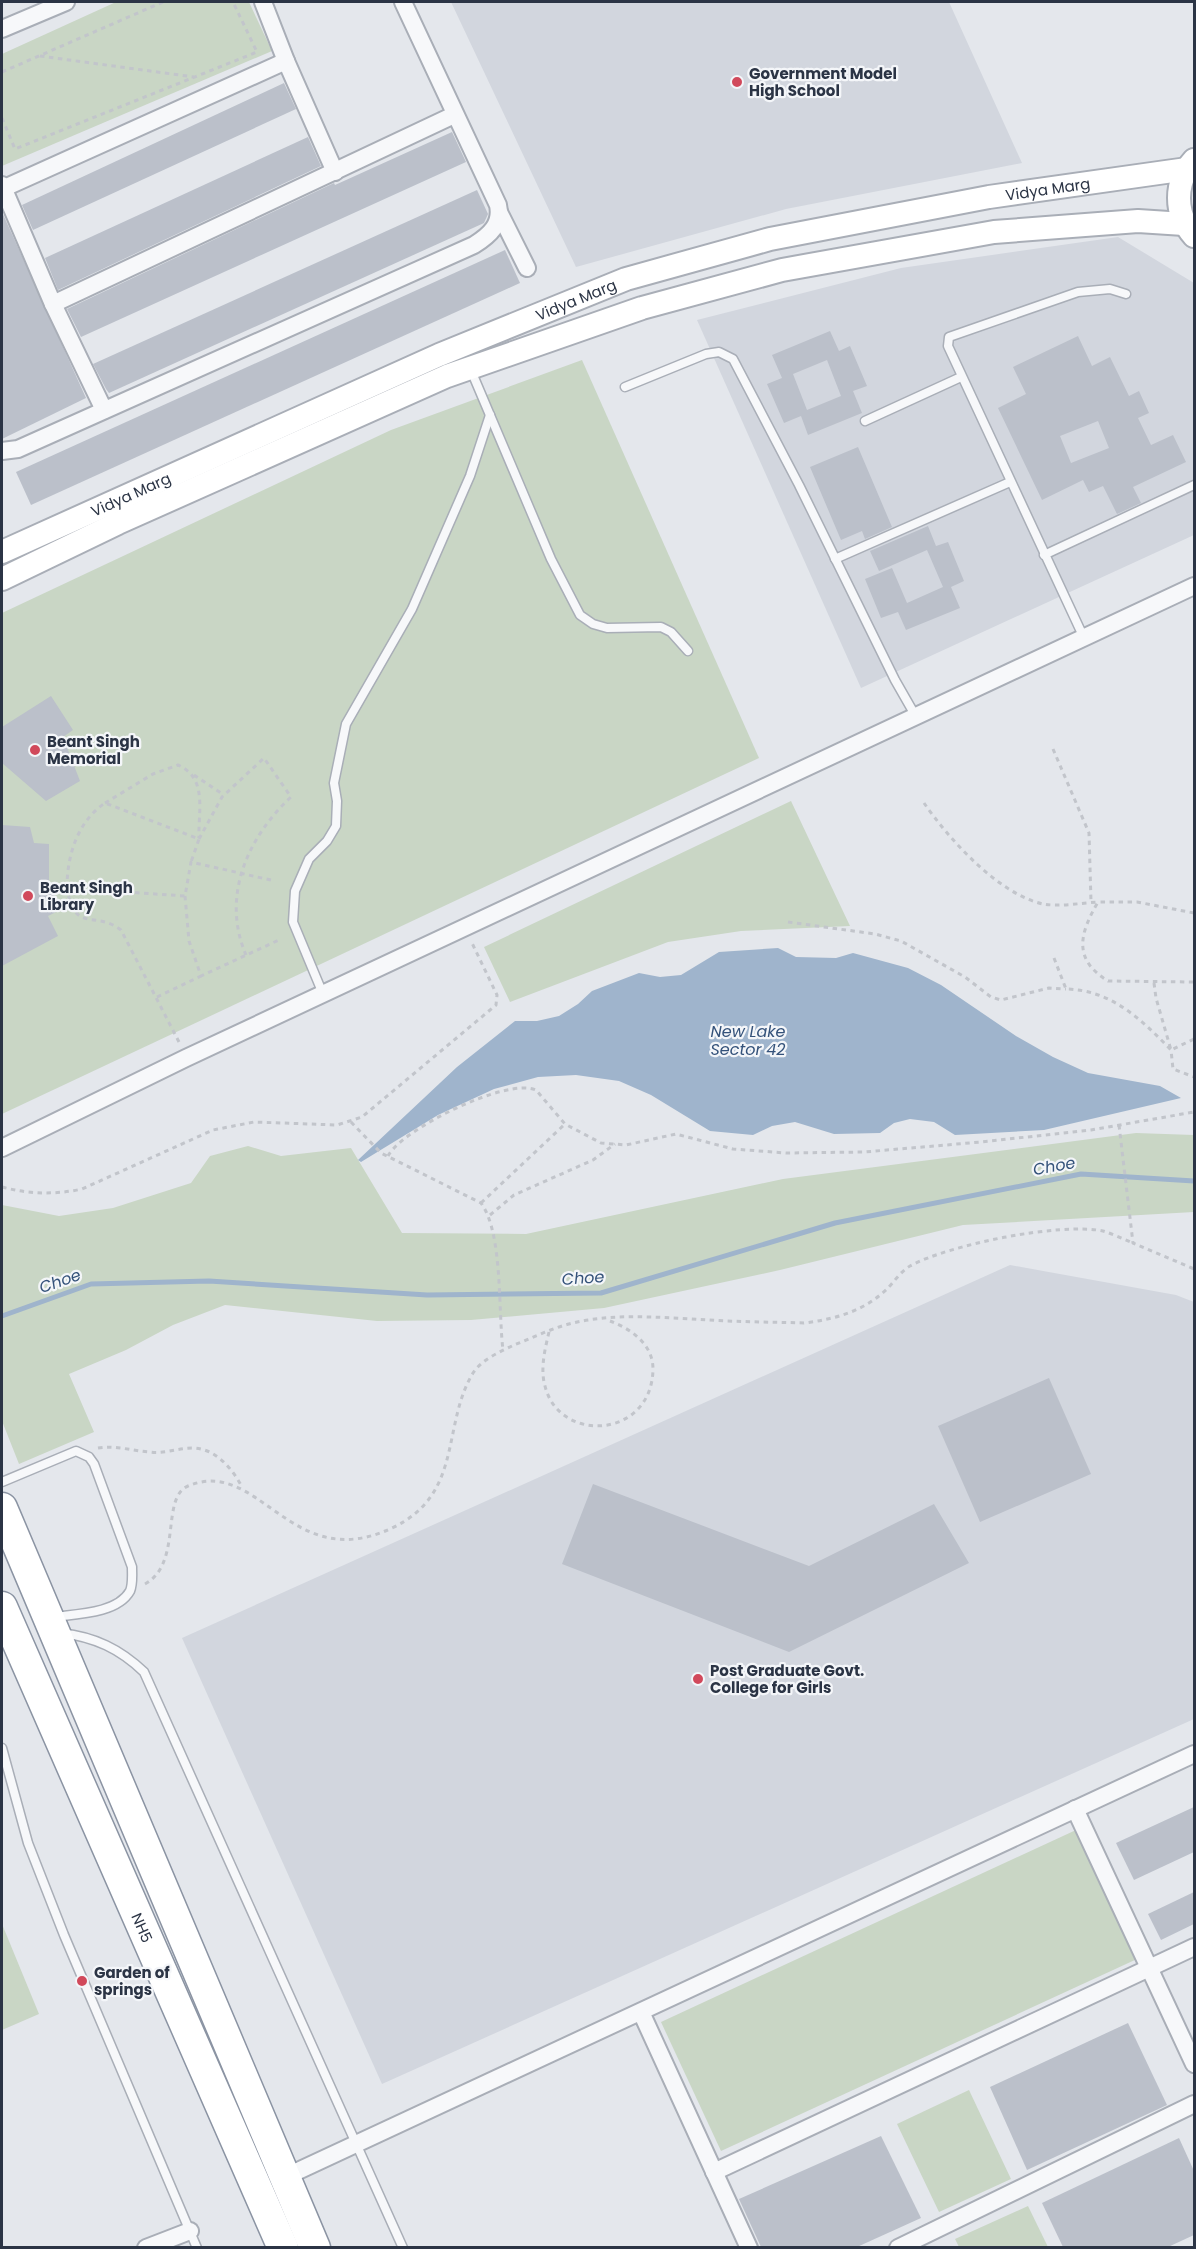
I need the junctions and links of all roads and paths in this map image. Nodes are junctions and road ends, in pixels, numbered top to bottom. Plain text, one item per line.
1 (66, 2) edge
2 (164, 2) edge
3 (233, 2) edge
4 (263, 2) edge
5 (403, 2) edge
6 (2, 29) edge
7 (38, 56) junction
8 (286, 61) junction
9 (2, 72) edge
10 (195, 77) junction
11 (454, 115) junction
12 (2, 118) edge
13 (1190, 165) edge
14 (335, 172) junction
15 (2, 188) edge
16 (499, 212) junction
17 (1189, 230) edge
18 (527, 268) dead end
19 (1126, 294) dead end
20 (53, 304) junction
21 (470, 368) junction
22 (961, 377) junction
23 (625, 387) dead end
24 (104, 410) junction
25 (490, 416) junction
26 (865, 421) dead end
27 (2, 451) edge
28 (1010, 482) junction
29 (1194, 485) edge
30 (2, 552) edge
31 (1044, 555) junction
32 (835, 558) junction
33 (2, 579) edge
34 (1194, 586) edge
35 (1084, 638) junction
36 (688, 651) dead end
37 (915, 715) junction
38 (1053, 749) dead end
39 (192, 774) junction
40 (224, 795) junction
41 (105, 803) junction
42 (924, 803) dead end
43 (199, 839) junction
44 (191, 862) junction
45 (241, 873) junction
46 (276, 881) dead end
47 (67, 888) junction
48 (185, 896) junction
49 (1091, 902) junction
50 (1098, 902) junction
51 (1194, 914) edge
52 (788, 922) dead end
53 (464, 928) junction
54 (281, 939) dead end
55 (246, 955) junction
56 (1054, 958) dead end
57 (201, 976) junction
58 (1194, 981) edge
59 (1154, 983) junction
60 (1066, 988) junction
61 (323, 994) junction
62 (157, 997) junction
63 (1194, 1039) edge
64 (1172, 1050) junction
65 (186, 1058) junction
66 (1194, 1077) edge
67 (1194, 1112) edge
68 (351, 1122) junction
69 (565, 1124) junction
70 (1119, 1125) junction
71 (615, 1144) junction
72 (2, 1148) edge
73 (388, 1156) junction
74 (2, 1187) edge
75 (481, 1203) junction
76 (490, 1215) junction
77 (1133, 1243) junction
78 (1194, 1269) edge
79 (607, 1320) junction
80 (549, 1332) junction
81 (503, 1350) junction
82 (76, 1452) junction
83 (2, 1482) edge
84 (242, 1488) junction
85 (2, 1508) edge
86 (129, 1593) junction
87 (2, 1606) edge
88 (49, 1625) junction
89 (2, 1748) edge
90 (1194, 1754) edge
91 (1075, 1809) junction
92 (1194, 1947) edge
93 (1149, 1968) junction
94 (641, 2012) junction
95 (1194, 2064) edge
96 (1194, 2104) edge
97 (356, 2145) junction
98 (714, 2172) junction
99 (285, 2177) junction
100 (189, 2230) junction
101 (146, 2247) edge
102 (197, 2247) edge
103 (283, 2247) edge
104 (315, 2247) edge
105 (403, 2247) edge
106 (749, 2247) edge
107 (898, 2247) edge

1 - 6 street
2 - 7 path
3 - 10 path
4 - 8 street
5 - 11 street
7 - 9 path
7 - 10 path
8 - 14 street
8 - 15 street
10 - 12 path
11 - 14 street
11 - 16 street
13 - 17 main road
13 - 30 main road, Vidya Marg
14 - 20 street
15 - 20 street
16 - 18 street
16 - 24 street
17 - 21 main road, Vidya Marg
19 - 22 lane
20 - 24 street
21 - 25 lane
21 - 33 main road, Vidya Marg
22 - 26 lane
22 - 28 lane
23 - 32 lane
24 - 27 street
25 - 36 lane
25 - 61 lane
28 - 31 lane
28 - 32 lane
29 - 31 lane
31 - 35 lane
32 - 37 lane
34 - 35 street
35 - 37 street
37 - 53 street
38 - 49 path
39 - 40 path
39 - 41 path
39 - 43 path
40 - 43 path
40 - 45 path
41 - 43 path
41 - 47 path
42 - 49 path
43 - 44 path
44 - 45 path
44 - 48 path
45 - 46 path
45 - 55 path
47 - 48 path
47 - 62 path
48 - 57 path
49 - 50 path
50 - 51 path
50 - 59 path
52 - 60 path
53 - 61 street
53 - 68 path
54 - 55 path
55 - 57 path
56 - 60 path
57 - 62 path
58 - 59 path
59 - 64 path
60 - 64 path
61 - 65 street
62 - 65 path
63 - 64 path
64 - 66 path
65 - 72 street
67 - 70 path
68 - 73 path
68 - 74 path
69 - 71 path
69 - 73 path
69 - 75 path
70 - 71 path
70 - 77 path
71 - 76 path
73 - 75 path
75 - 76 path
76 - 81 path
77 - 78 path
77 - 79 path
79 - 80 path
79 - 80 path
80 - 81 path
81 - 84 path
82 - 83 lane
82 - 84 path
82 - 86 lane
84 - 86 path
85 - 88 highway
86 - 88 lane
87 - 103 highway, NH5 / NH5
88 - 97 lane
88 - 99 highway
89 - 100 lane
90 - 91 street
91 - 93 street
91 - 94 street
92 - 93 street
93 - 95 street
93 - 98 street
94 - 97 street
94 - 98 street
96 - 107 street
97 - 99 street
97 - 105 lane
98 - 106 street
99 - 104 highway
100 - 101 street
100 - 102 lane

